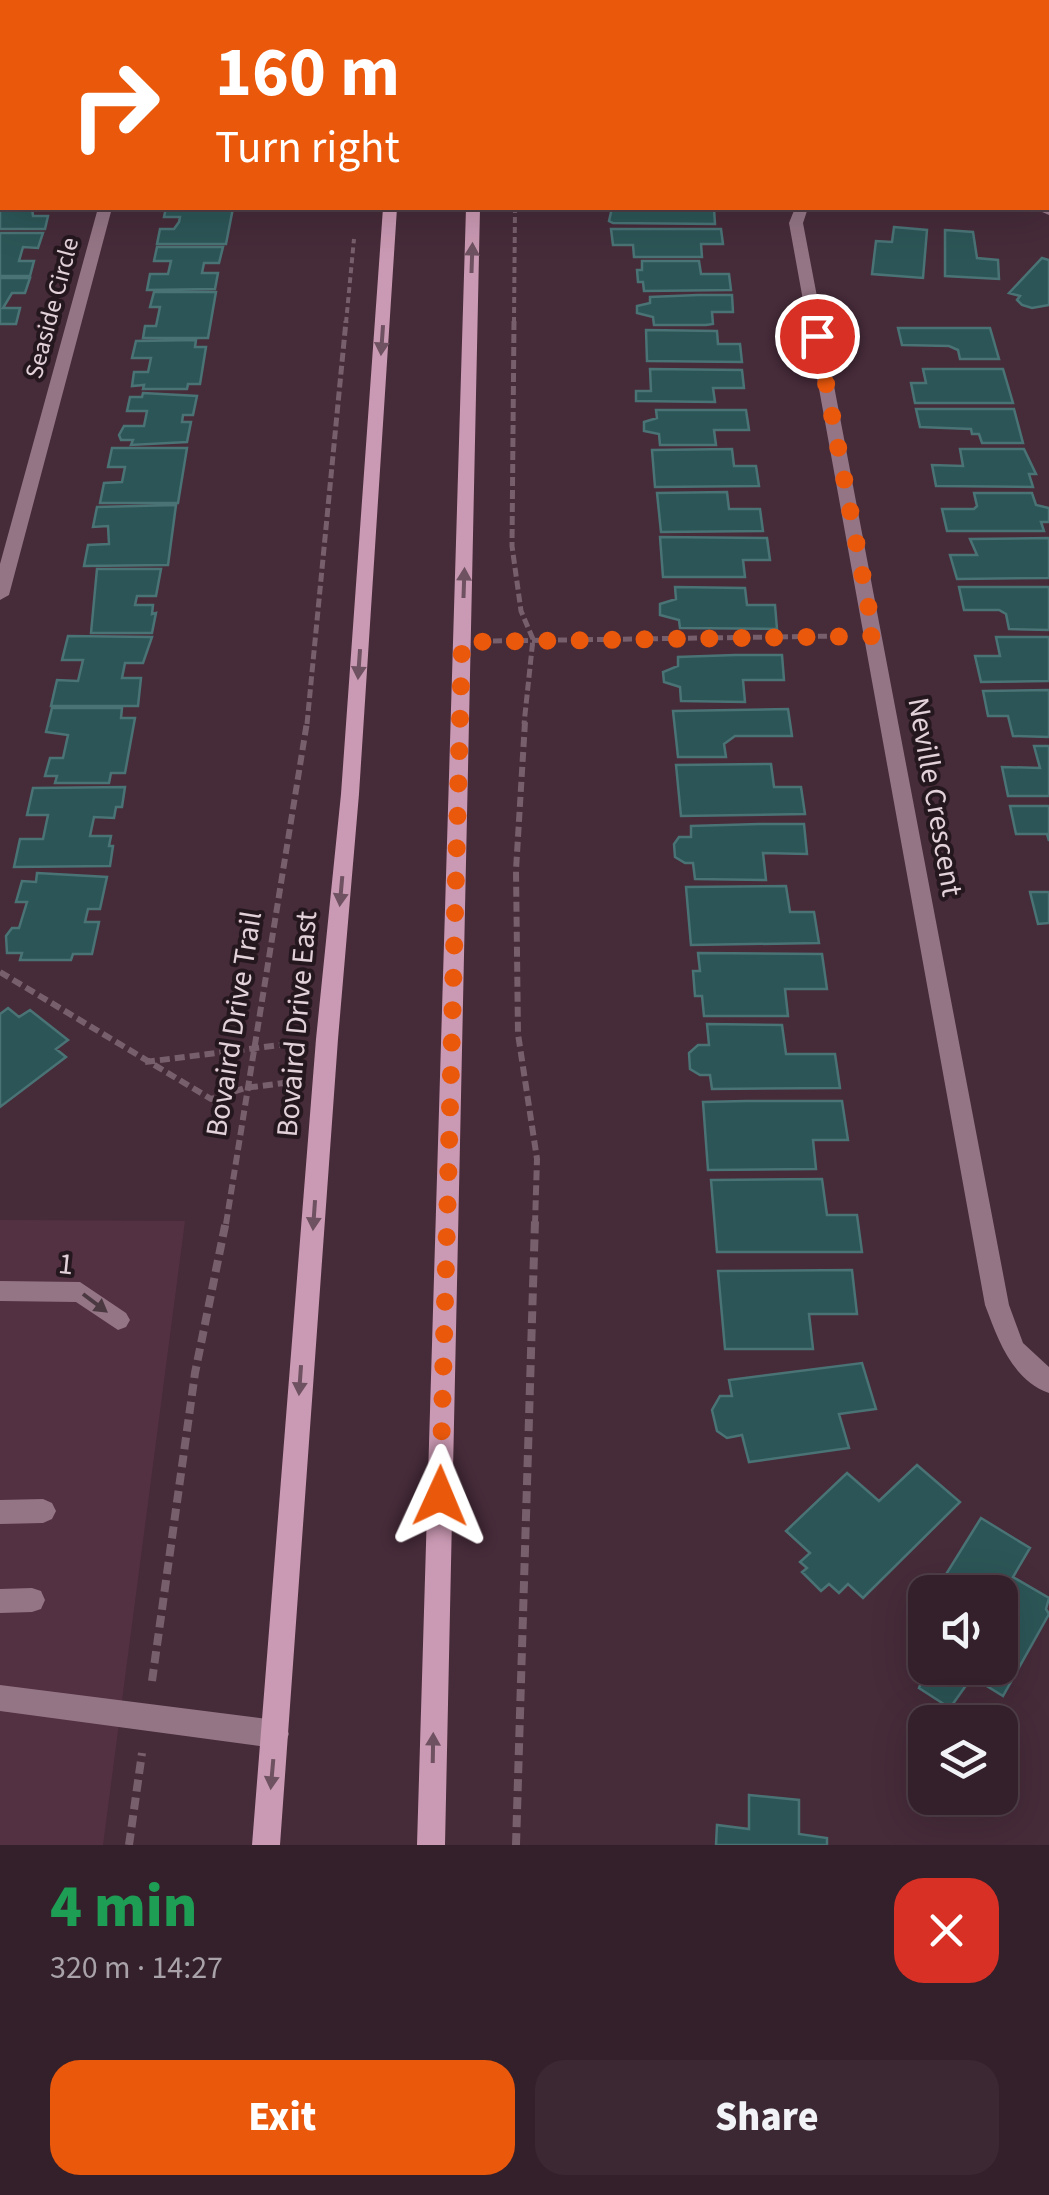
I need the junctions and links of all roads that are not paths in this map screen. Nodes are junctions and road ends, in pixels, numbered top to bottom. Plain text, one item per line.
1 (104, 210) edge
2 (390, 210) edge
3 (474, 210) edge
4 (800, 210) edge
5 (0, 595) edge
6 (0, 1291) edge
7 (118, 1320) dead end
8 (1049, 1382) edge
9 (43, 1511) dead end
10 (0, 1512) edge
11 (32, 1600) dead end
12 (0, 1601) edge
13 (0, 1698) edge
14 (276, 1734) junction
15 (266, 1845) edge
16 (431, 1845) edge

1 - 5 street, Seaside Circle
2 -> 14 main road, Bovaird Drive East
16 -> 3 main road
4 - 8 street, Neville Crescent
6 -> 7 street, 1
9 - 10 street
11 - 12 street
13 - 14 street
14 -> 15 main road, Bovaird Drive East

